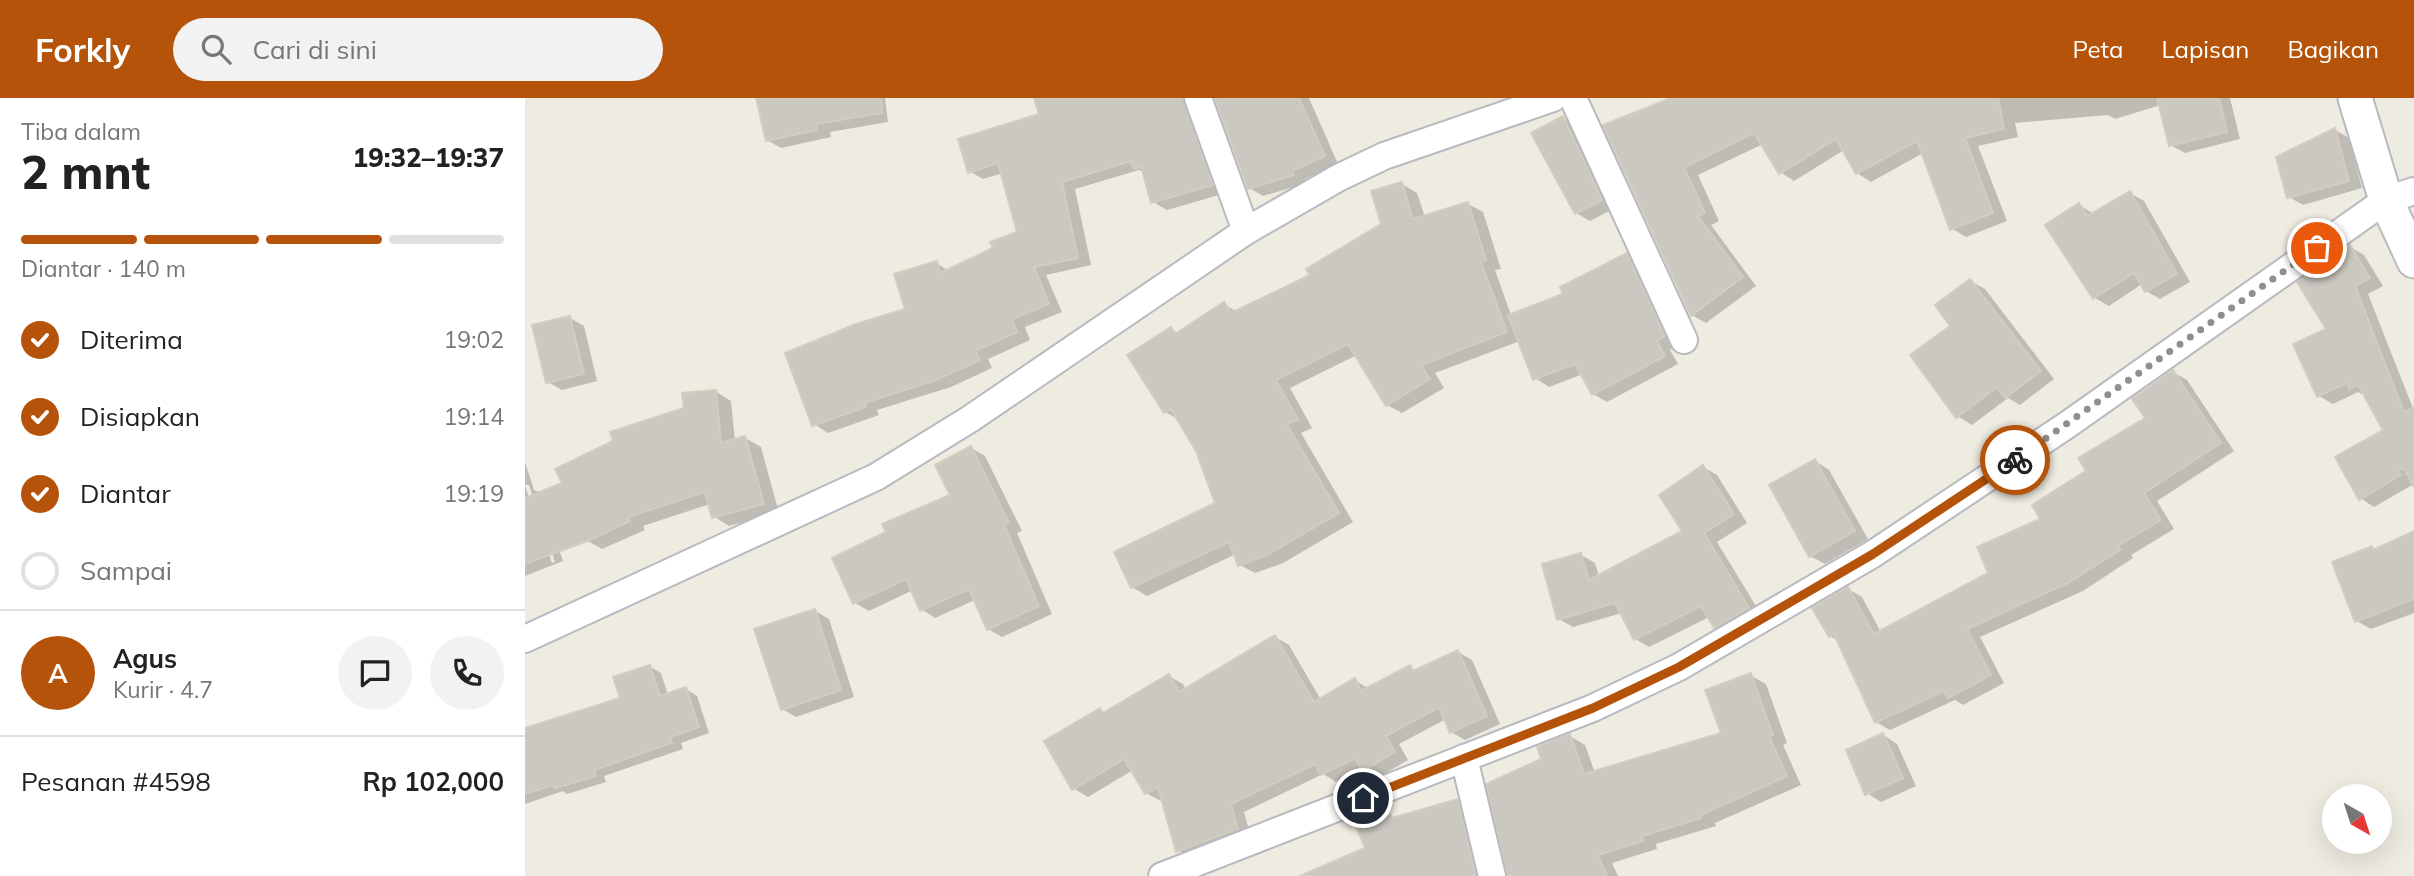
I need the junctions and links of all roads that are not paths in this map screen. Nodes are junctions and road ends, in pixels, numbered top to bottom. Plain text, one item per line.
1 (1198, 98) edge
2 (1553, 98) edge
3 (1573, 98) edge
4 (2355, 98) edge
5 (2400, 196) edge
6 (1246, 232) junction
7 (2414, 261) edge
8 (1684, 340) dead end
9 (525, 639) edge
10 (1464, 758) junction
11 (1163, 876) edge
12 (1492, 876) edge

1 - 6 street
2 - 6 street
3 - 8 street
4 - 5 street
5 - 7 street
5 - 10 street
6 - 9 street
10 - 11 street
10 - 12 street

